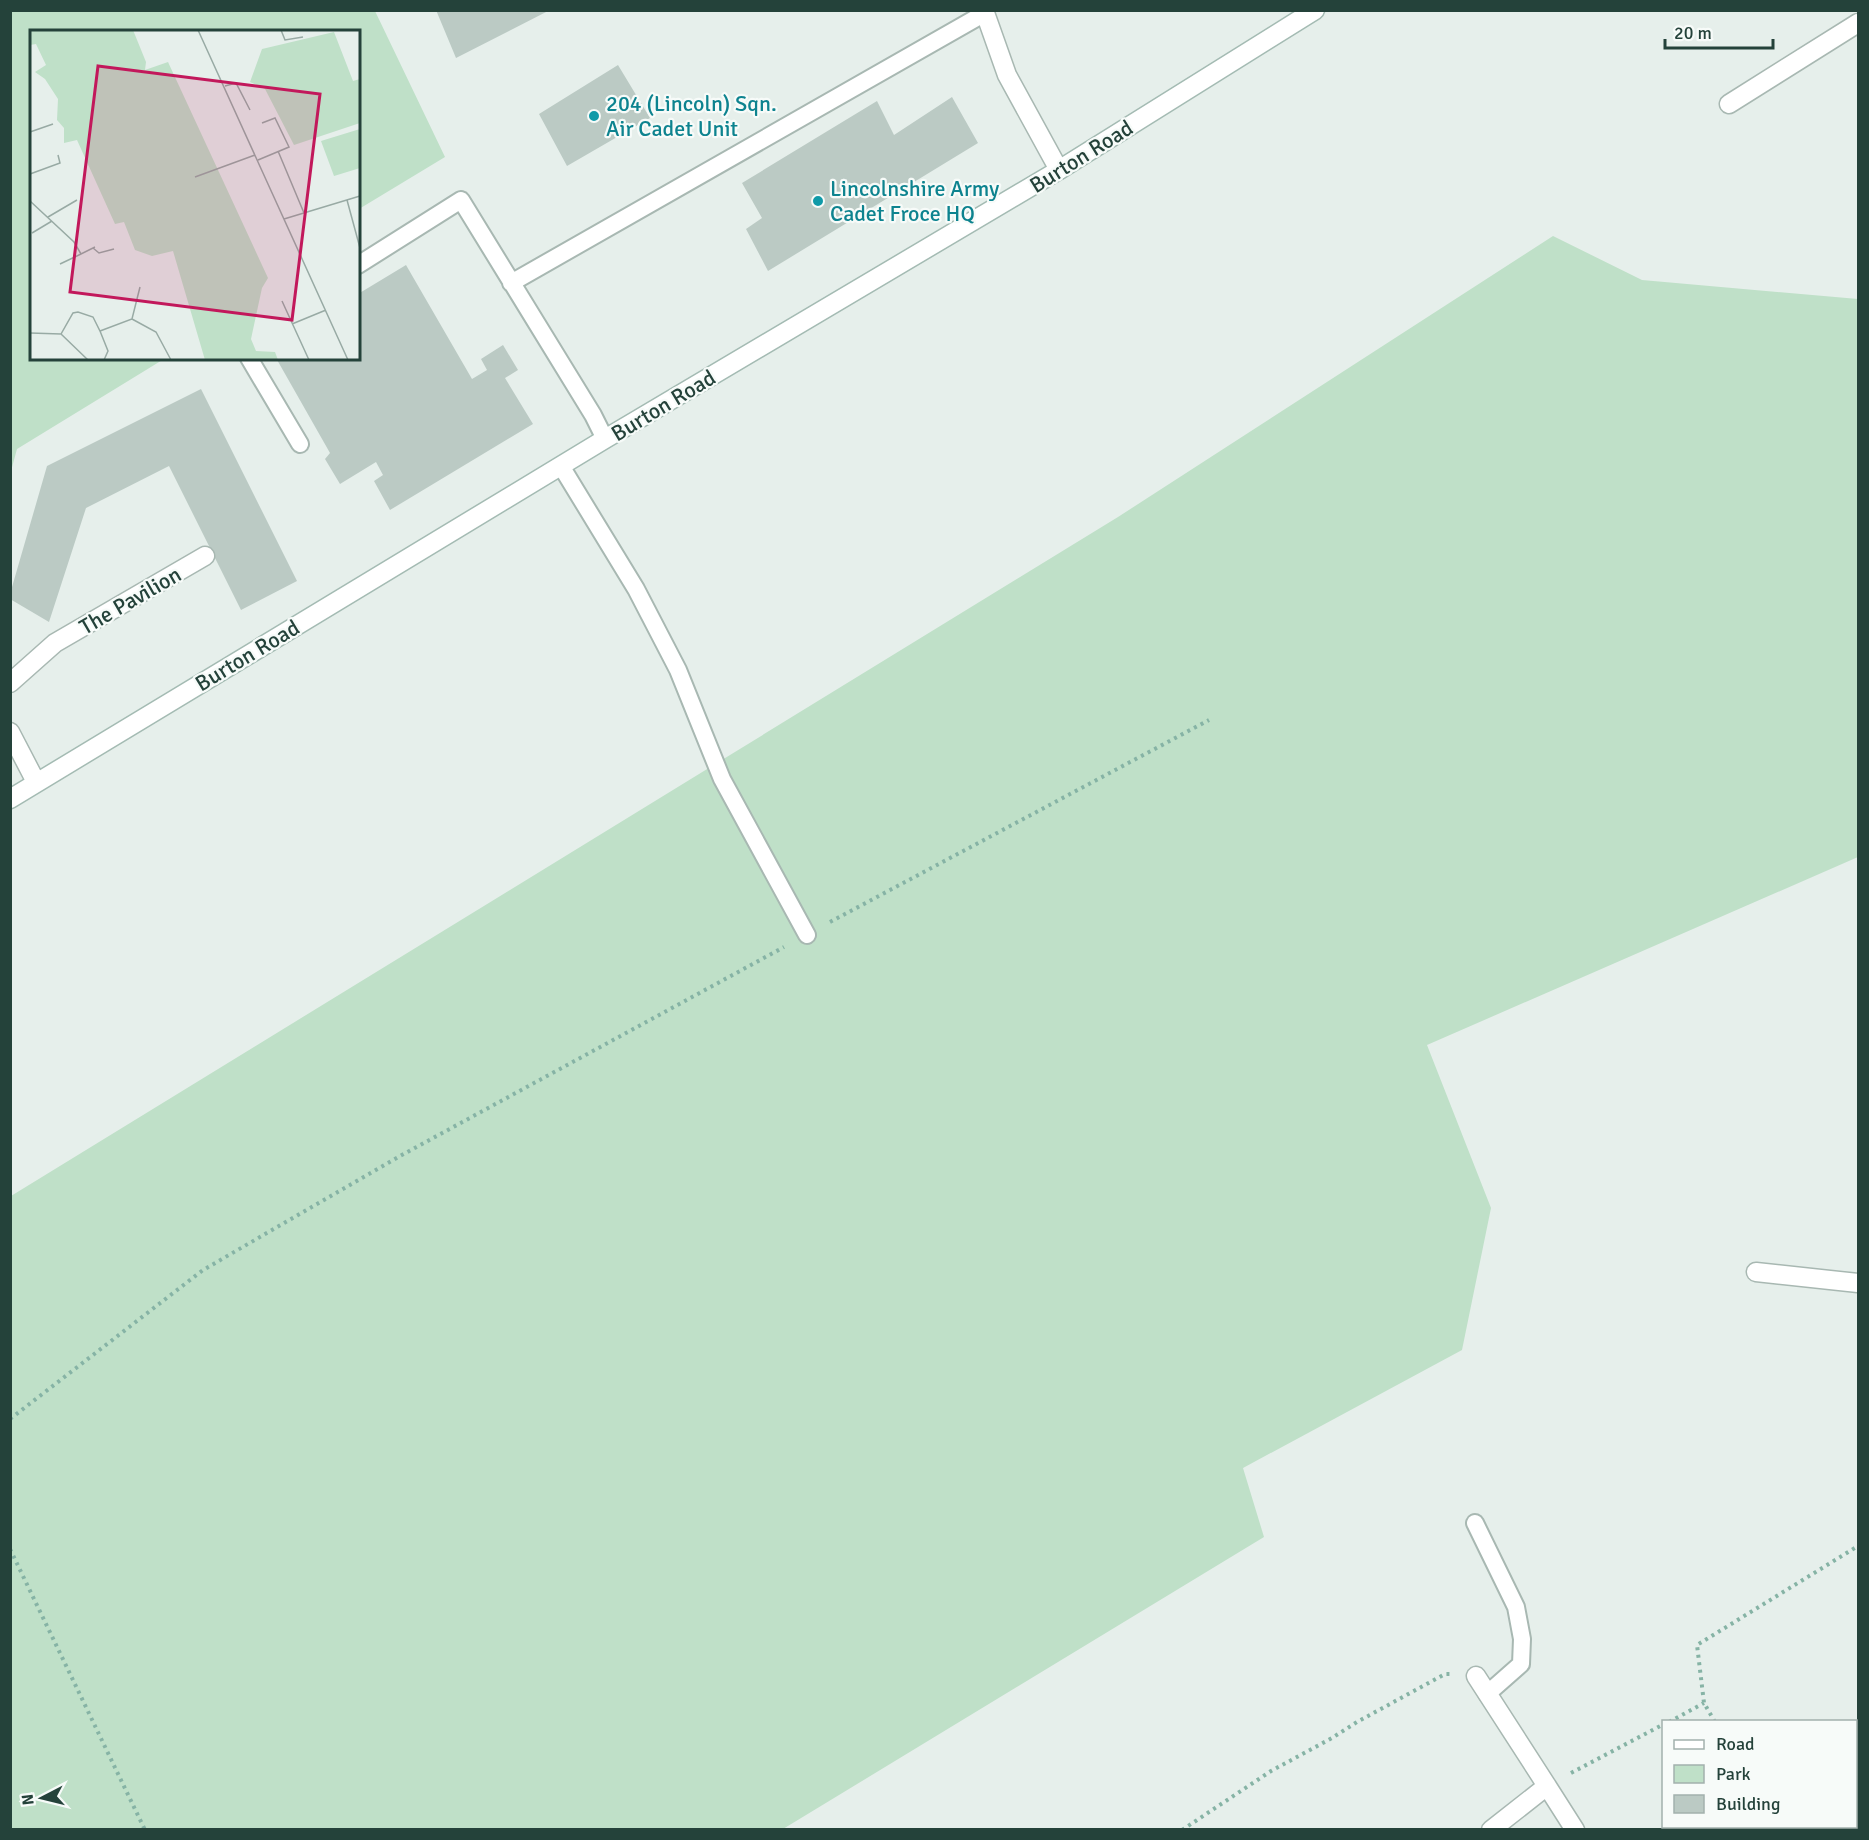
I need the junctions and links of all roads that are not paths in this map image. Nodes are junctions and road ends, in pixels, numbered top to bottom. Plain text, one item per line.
1 (1316, 10) edge
2 (985, 12) edge
3 (1858, 23) edge
4 (1729, 104) dead end
5 (1059, 170) junction
6 (360, 264) edge
7 (511, 283) junction
8 (250, 360) edge
9 (605, 440) junction
10 (300, 444) dead end
11 (561, 466) junction
12 (205, 556) dead end
13 (10, 683) edge
14 (10, 732) edge
15 (36, 782) junction
16 (10, 799) edge
17 (807, 935) road end
18 (1756, 1272) dead end
19 (1858, 1283) edge
20 (1475, 1523) dead end
21 (1476, 1676) road end
22 (1487, 1694) junction
23 (1547, 1786) junction
24 (1491, 1830) edge
25 (1575, 1830) edge

1 - 5 main road, Burton Road
2 - 5 main road
2 - 7 lane
3 - 4 main road
5 - 9 main road, Burton Road
6 - 7 lane
7 - 9 lane
8 - 10 lane
9 - 11 main road, Burton Road
11 - 15 main road, Burton Road
11 - 17 lane
12 - 13 main road, The Pavilion
14 - 15 main road
15 - 16 main road, Burton Road
18 - 19 main road
20 - 22 lane
21 - 22 main road
22 - 23 main road
23 - 24 main road
23 - 25 main road

